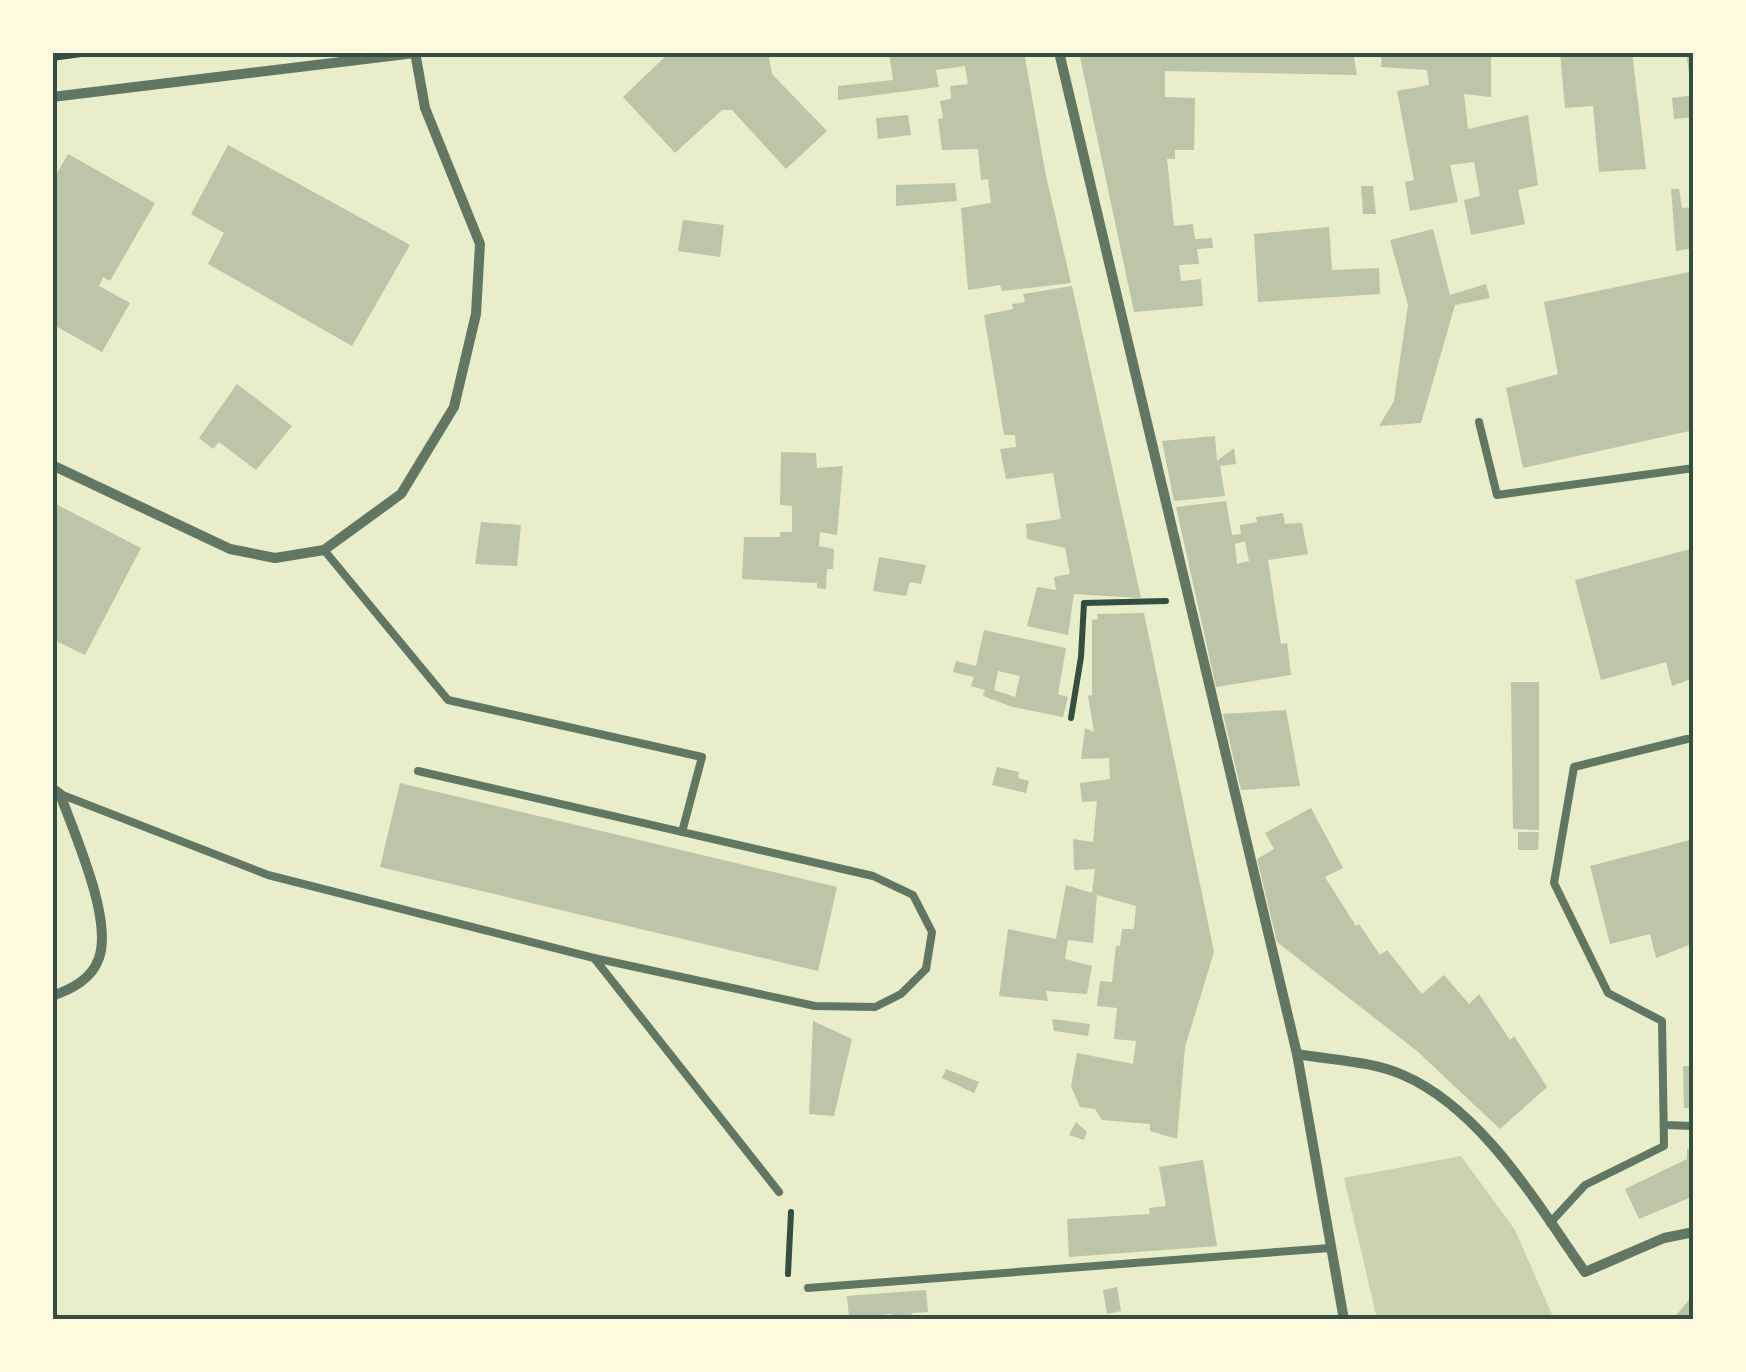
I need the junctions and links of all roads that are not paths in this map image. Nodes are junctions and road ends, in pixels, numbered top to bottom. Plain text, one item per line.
1 (1059, 52) edge
2 (415, 53) edge
3 (52, 97) edge
4 (1478, 422) dead end
5 (52, 466) edge
6 (1694, 468) edge
7 (324, 550) junction
8 (1688, 739) dead end
9 (418, 771) dead end
10 (56, 791) edge
11 (682, 832) junction
12 (594, 958) junction
13 (52, 996) edge
14 (1297, 1054) junction
15 (1664, 1125) junction
16 (1694, 1126) edge
17 (779, 1192) road end
18 (1550, 1223) junction
19 (1694, 1232) edge
20 (1330, 1248) junction
21 (808, 1288) road end
22 (1344, 1320) edge

1 - 14 street
2 - 3 street
2 - 7 street
4 - 6 lane
5 - 7 street
7 - 11 lane
8 - 15 lane
9 - 11 lane
10 - 12 lane
10 - 13 street
11 - 12 lane
12 - 17 lane
14 - 18 street
14 - 20 street
15 - 16 lane
15 - 18 lane
18 - 19 street
20 - 21 lane
20 - 22 street

